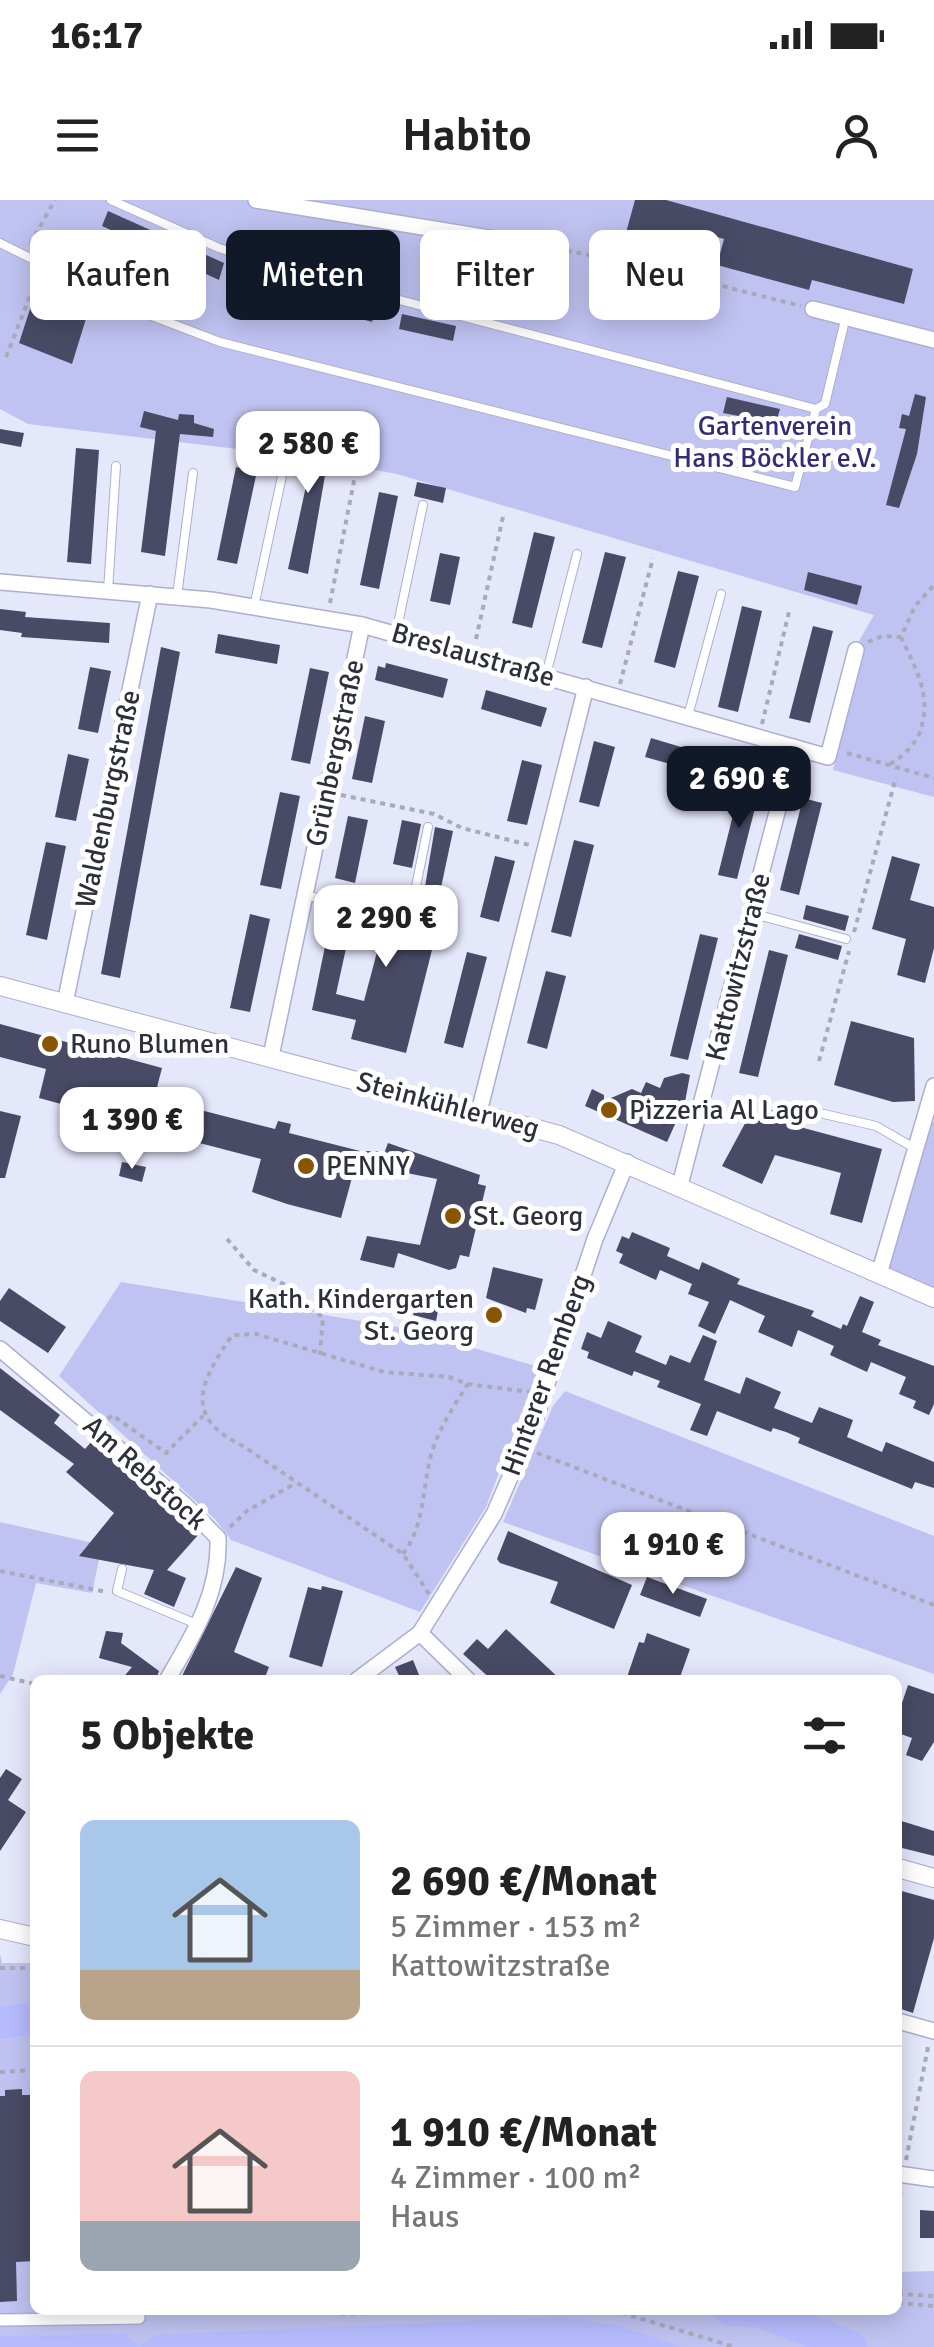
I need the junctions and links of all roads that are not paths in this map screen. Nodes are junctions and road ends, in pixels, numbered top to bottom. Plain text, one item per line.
1 (111, 200) edge
2 (256, 200) edge
3 (440, 230) edge
4 (0, 244) edge
5 (813, 309) road end
6 (846, 316) junction
7 (934, 340) edge
8 (816, 409) junction
9 (116, 466) dead end
10 (192, 473) dead end
11 (282, 476) dead end
12 (423, 505) dead end
13 (577, 554) dead end
14 (0, 582) edge
15 (108, 591) junction
16 (150, 594) junction
17 (721, 594) dead end
18 (177, 596) junction
19 (254, 607) junction
20 (362, 625) junction
21 (396, 633) junction
22 (856, 650) road end
23 (546, 675) junction
24 (586, 687) junction
25 (688, 716) junction
26 (794, 747) junction
27 (428, 826) dead end
28 (304, 896) junction
29 (751, 913) junction
30 (846, 939) dead end
31 (0, 986) edge
32 (65, 1003) junction
33 (271, 1056) junction
34 (934, 1086) edge
35 (479, 1112) junction
36 (824, 1114) dead end
37 (916, 1149) junction
38 (627, 1162) junction
39 (680, 1185) junction
40 (879, 1274) junction
41 (934, 1298) edge
42 (0, 1349) edge
43 (122, 1569) dead end
44 (199, 1625) junction
45 (420, 1633) junction
46 (170, 1675) edge
47 (364, 1675) edge
48 (463, 1675) edge
49 (902, 1869) edge
50 (934, 1878) edge
51 (0, 1929) edge
52 (30, 1936) edge
53 (902, 2021) edge
54 (933, 2025) edge
55 (902, 2172) edge
56 (934, 2179) edge
57 (138, 2315) edge
58 (0, 2320) edge

1 - 8 lane
2 - 3 street
4 - 8 lane
5 - 6 street
6 - 7 street
6 - 8 lane
9 - 15 lane
10 - 18 lane
11 - 19 lane
12 - 21 lane
13 - 23 lane
14 - 15 street, Breslaustraße
15 - 16 street, Breslaustraße
16 - 18 street, Breslaustraße
16 - 32 street, Waldenburgstraße
17 - 25 lane
18 - 19 street, Breslaustraße
19 - 20 street, Breslaustraße
20 - 21 street, Breslaustraße
20 - 28 street, Grünbergstraße
21 - 23 street, Breslaustraße
22 - 26 street, Breslaustraße
23 - 24 street, Breslaustraße
24 - 25 street, Breslaustraße
24 - 35 street
25 - 26 street, Breslaustraße
26 - 29 street, Kattowitzstraße
27 - 28 lane
28 - 33 street, Grünbergstraße
29 - 30 lane
29 - 39 street, Kattowitzstraße
31 - 32 street, Steinkühlerweg
32 - 33 street, Steinkühlerweg
33 - 35 street, Steinkühlerweg
34 - 37 street
35 - 38 street, Steinkühlerweg
36 - 37 lane
37 - 40 street
38 - 39 street, Steinkühlerweg
38 - 45 street, Hinterer Remberg
39 - 40 street, Steinkühlerweg
40 - 41 street, Steinkühlerweg
42 - 44 street, Am Rebstock
43 - 44 lane
44 - 46 street, Am Rebstock
45 - 47 street, Hinterer Remberg
45 - 48 street
49 - 50 street
51 - 52 street
53 - 54 street
55 - 56 street
57 - 58 street

